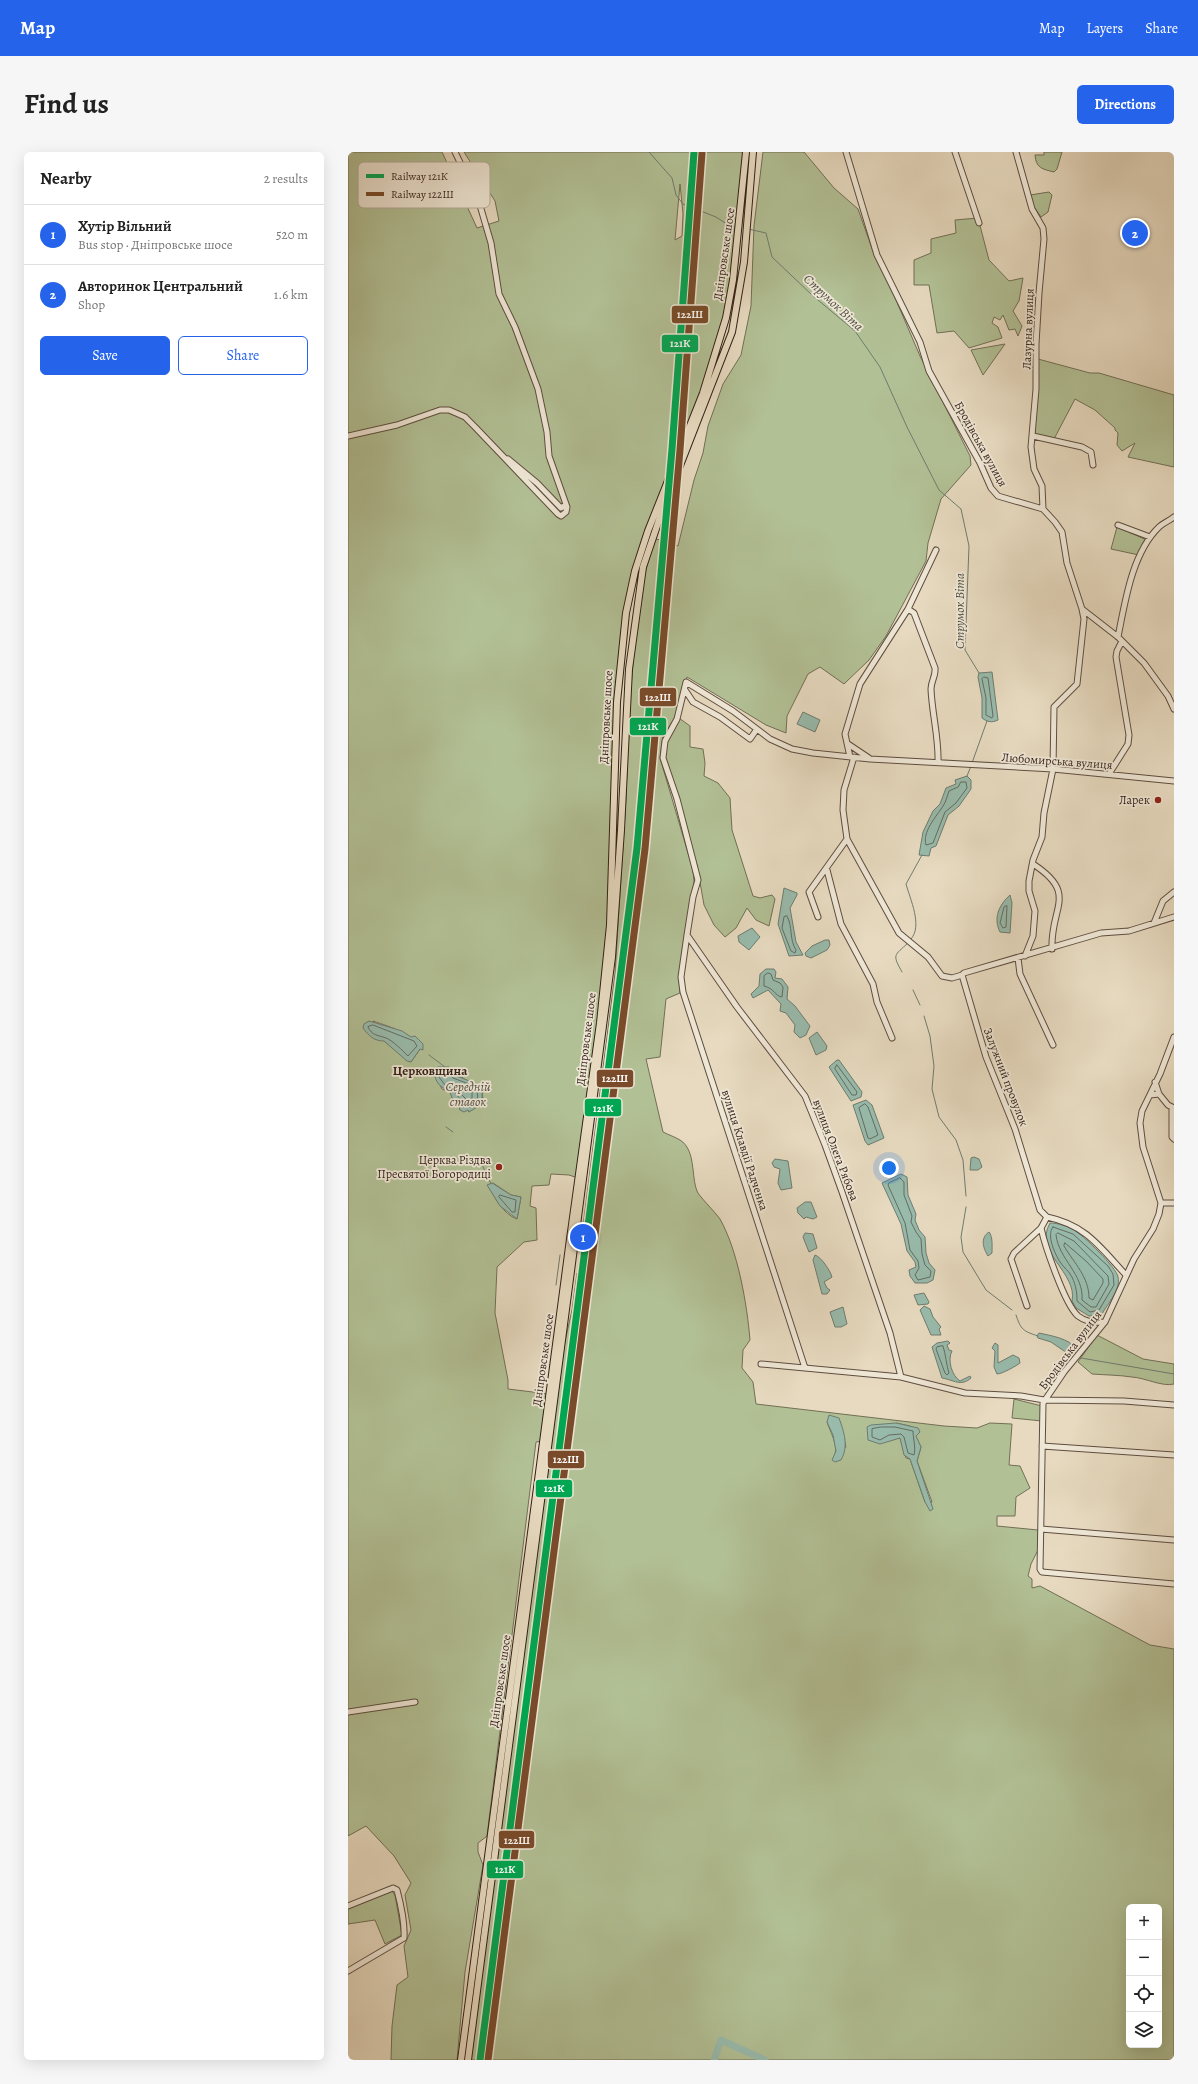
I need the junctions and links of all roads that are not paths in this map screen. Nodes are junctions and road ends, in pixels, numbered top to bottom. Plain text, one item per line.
1 (455, 152) edge
2 (746, 152) edge
3 (753, 152) edge
4 (846, 152) edge
5 (955, 152) edge
6 (1016, 152) edge
7 (460, 162) edge
8 (481, 208) edge
9 (979, 223) dead end
10 (348, 436) edge
11 (1033, 436) junction
12 (496, 450) junction
13 (1093, 465) dead end
14 (566, 505) junction
15 (1043, 509) junction
16 (1174, 517) edge
17 (1118, 524) dead end
18 (1150, 538) junction
19 (936, 550) dead end
20 (908, 609) junction
21 (1082, 609) junction
22 (1120, 639) junction
23 (685, 690) junction
24 (1174, 709) edge
25 (757, 729) junction
26 (848, 744) junction
27 (852, 757) junction
28 (870, 759) junction
29 (938, 763) junction
30 (1053, 769) junction
31 (1109, 774) junction
32 (1174, 781) edge
33 (847, 839) junction
34 (1033, 864) junction
35 (827, 870) junction
36 (1174, 892) edge
37 (818, 917) dead end
38 (1174, 917) edge
39 (1154, 924) junction
40 (687, 935) junction
41 (1052, 949) junction
42 (1025, 956) junction
43 (1018, 958) junction
44 (962, 975) junction
45 (1174, 1037) edge
46 (892, 1038) dead end
47 (1054, 1045) dead end
48 (1167, 1054) junction
49 (1174, 1056) edge
50 (1155, 1082) junction
51 (1159, 1094) junction
52 (1150, 1095) junction
53 (1173, 1108) edge
54 (1174, 1139) edge
55 (1174, 1202) edge
56 (1161, 1203) junction
57 (1047, 1217) junction
58 (1041, 1228) junction
59 (1126, 1274) junction
60 (1027, 1306) dead end
61 (1105, 1322) junction
62 (761, 1364) dead end
63 (805, 1368) junction
64 (902, 1377) junction
65 (1044, 1400) junction
66 (1174, 1405) edge
67 (1042, 1446) junction
68 (1174, 1455) edge
69 (1041, 1529) junction
70 (1174, 1540) edge
71 (1174, 1584) edge
72 (415, 1702) dead end
73 (348, 1712) edge
74 (348, 1906) edge
75 (348, 1971) edge
76 (461, 2060) edge
77 (468, 2060) edge

1 - 7 street
2 - 76 main road, Дніпровське шосе
3 - 77 main road, Дніпровське шосе
4 - 15 street, Бродівська вулиця
5 - 9 street
6 - 11 street, Лазурна вулиця
8 - 14 street
10 - 12 street
11 - 13 street
11 - 15 street, Лазурна вулиця
12 - 14 street
12 - 14 street
15 - 21 street
16 - 18 street
17 - 18 street
18 - 22 street
19 - 20 street
20 - 26 street
20 - 29 street
21 - 22 street
21 - 30 street
22 - 24 street
22 - 31 street
23 - 25 street, Любомирська вулиця
23 - 25 street
23 - 40 street, вулиця Клавдії Радченка
25 - 27 street, Любомирська вулиця
26 - 27 street
26 - 28 street
27 - 28 street, Любомирська вулиця
27 - 33 street
28 - 29 street, Любомирська вулиця
29 - 30 street, Любомирська вулиця
30 - 31 street, Любомирська вулиця
30 - 34 street
31 - 32 street, Любомирська вулиця
33 - 35 street
33 - 44 street
34 - 41 street
34 - 42 street
35 - 37 street
35 - 46 street
36 - 39 street
38 - 39 street
39 - 41 street
40 - 63 street, вулиця Клавдії Радченка
40 - 64 street, вулиця Олега Рябова
41 - 42 street
42 - 43 street
43 - 44 street
43 - 47 street
44 - 57 street, Залужний провулок
45 - 48 street
48 - 49 street
48 - 50 street
50 - 51 street
50 - 52 street
51 - 52 street
51 - 53 street
52 - 56 street
53 - 54 street
55 - 56 street
56 - 59 street, Бродівська вулиця
57 - 58 street
57 - 59 street
58 - 60 street
58 - 61 street
59 - 61 street, Бродівська вулиця
61 - 65 street, Бродівська вулиця
62 - 63 street
63 - 64 street
64 - 65 street
65 - 66 street
65 - 67 street, Бродівська вулиця
67 - 68 street
67 - 69 street, Бродівська вулиця
69 - 70 street
69 - 71 street, Бродівська вулиця
72 - 73 street
74 - 75 street

